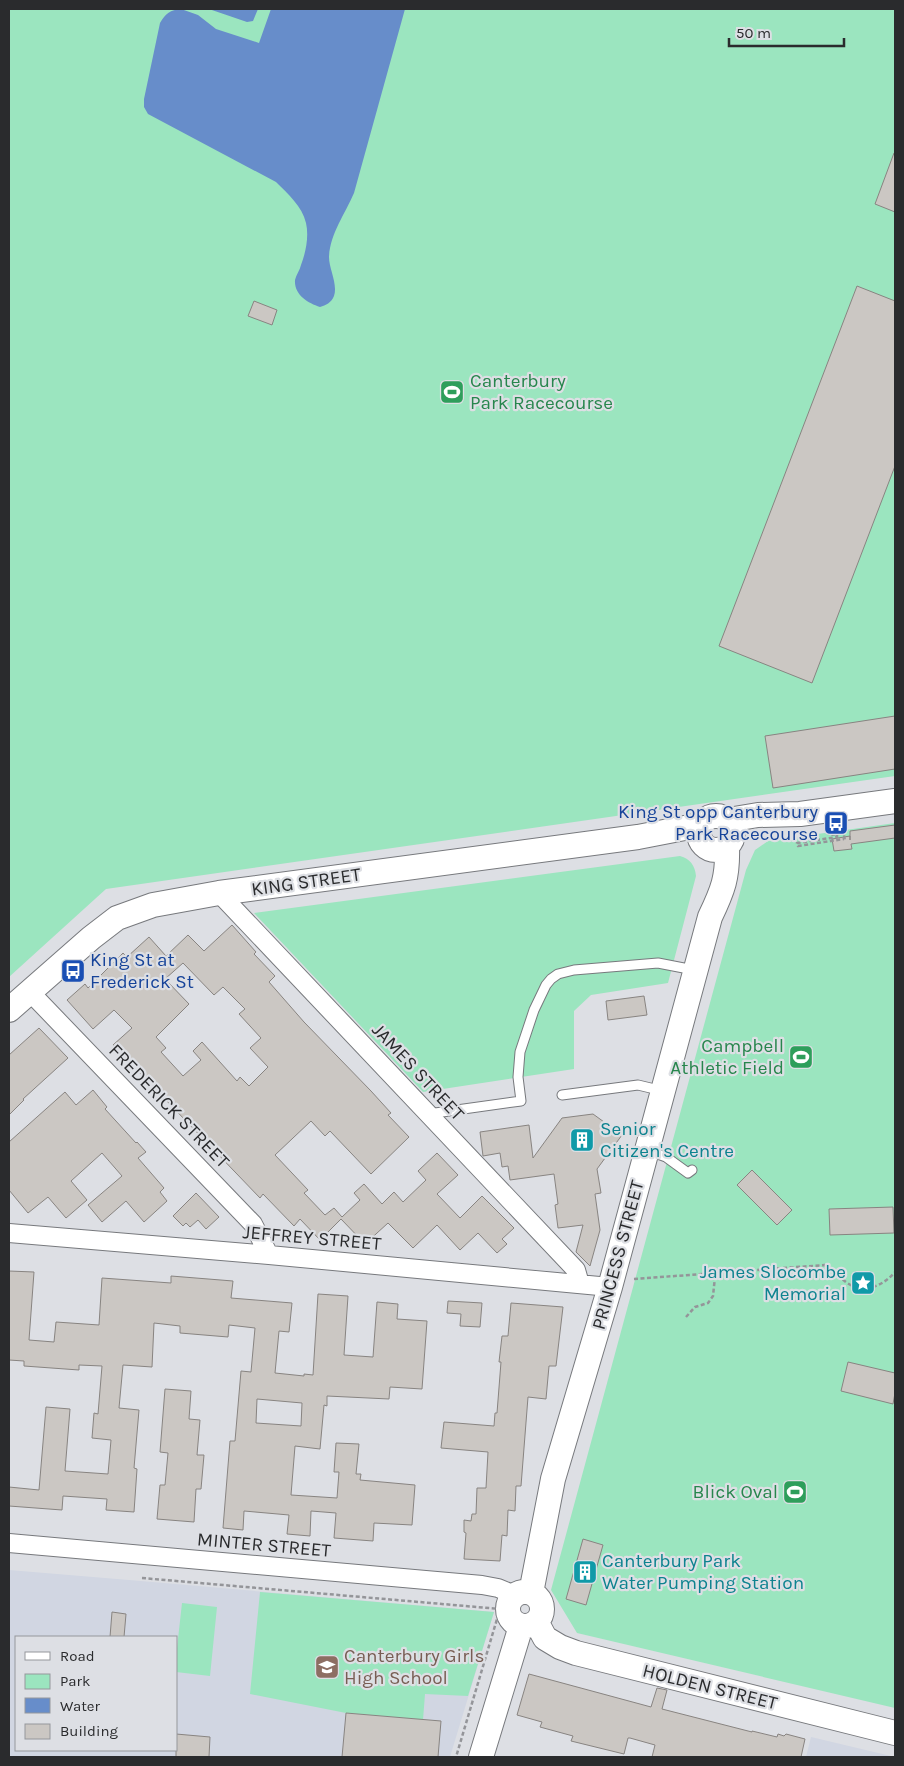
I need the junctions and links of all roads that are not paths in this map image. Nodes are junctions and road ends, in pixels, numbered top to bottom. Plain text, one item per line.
1 (895, 801) edge
2 (717, 836) junction
3 (219, 894) junction
4 (695, 970) junction
5 (30, 992) junction
6 (9, 1010) edge
7 (663, 1091) junction
8 (562, 1095) dead end
9 (428, 1114) junction
10 (647, 1150) junction
11 (692, 1170) dead end
12 (9, 1233) edge
13 (269, 1255) junction
14 (580, 1284) junction
15 (610, 1287) junction
16 (9, 1543) edge
17 (523, 1594) junction
18 (529, 1624) junction
19 (895, 1733) edge
20 (481, 1757) edge

1 - 2 street, KING STREET
2 - 3 street, KING STREET
2 - 4 street, PRINCESS STREET
3 - 5 street, KING STREET
3 - 9 street, JAMES STREET
4 - 7 street, PRINCESS STREET
4 - 9 lane
5 - 6 street, KING STREET
5 - 13 street, FREDERICK STREET
7 - 8 lane
7 - 10 street, PRINCESS STREET
9 - 14 street, JAMES STREET
10 - 11 lane
10 - 15 street, PRINCESS STREET
12 - 13 street, JEFFREY STREET
13 - 14 street, JEFFREY STREET
14 - 15 street, JEFFREY STREET
15 - 17 street, PRINCESS STREET
16 - 17 street, MINTER STREET
17 - 18 street
18 - 19 street, HOLDEN STREET
18 - 20 street

